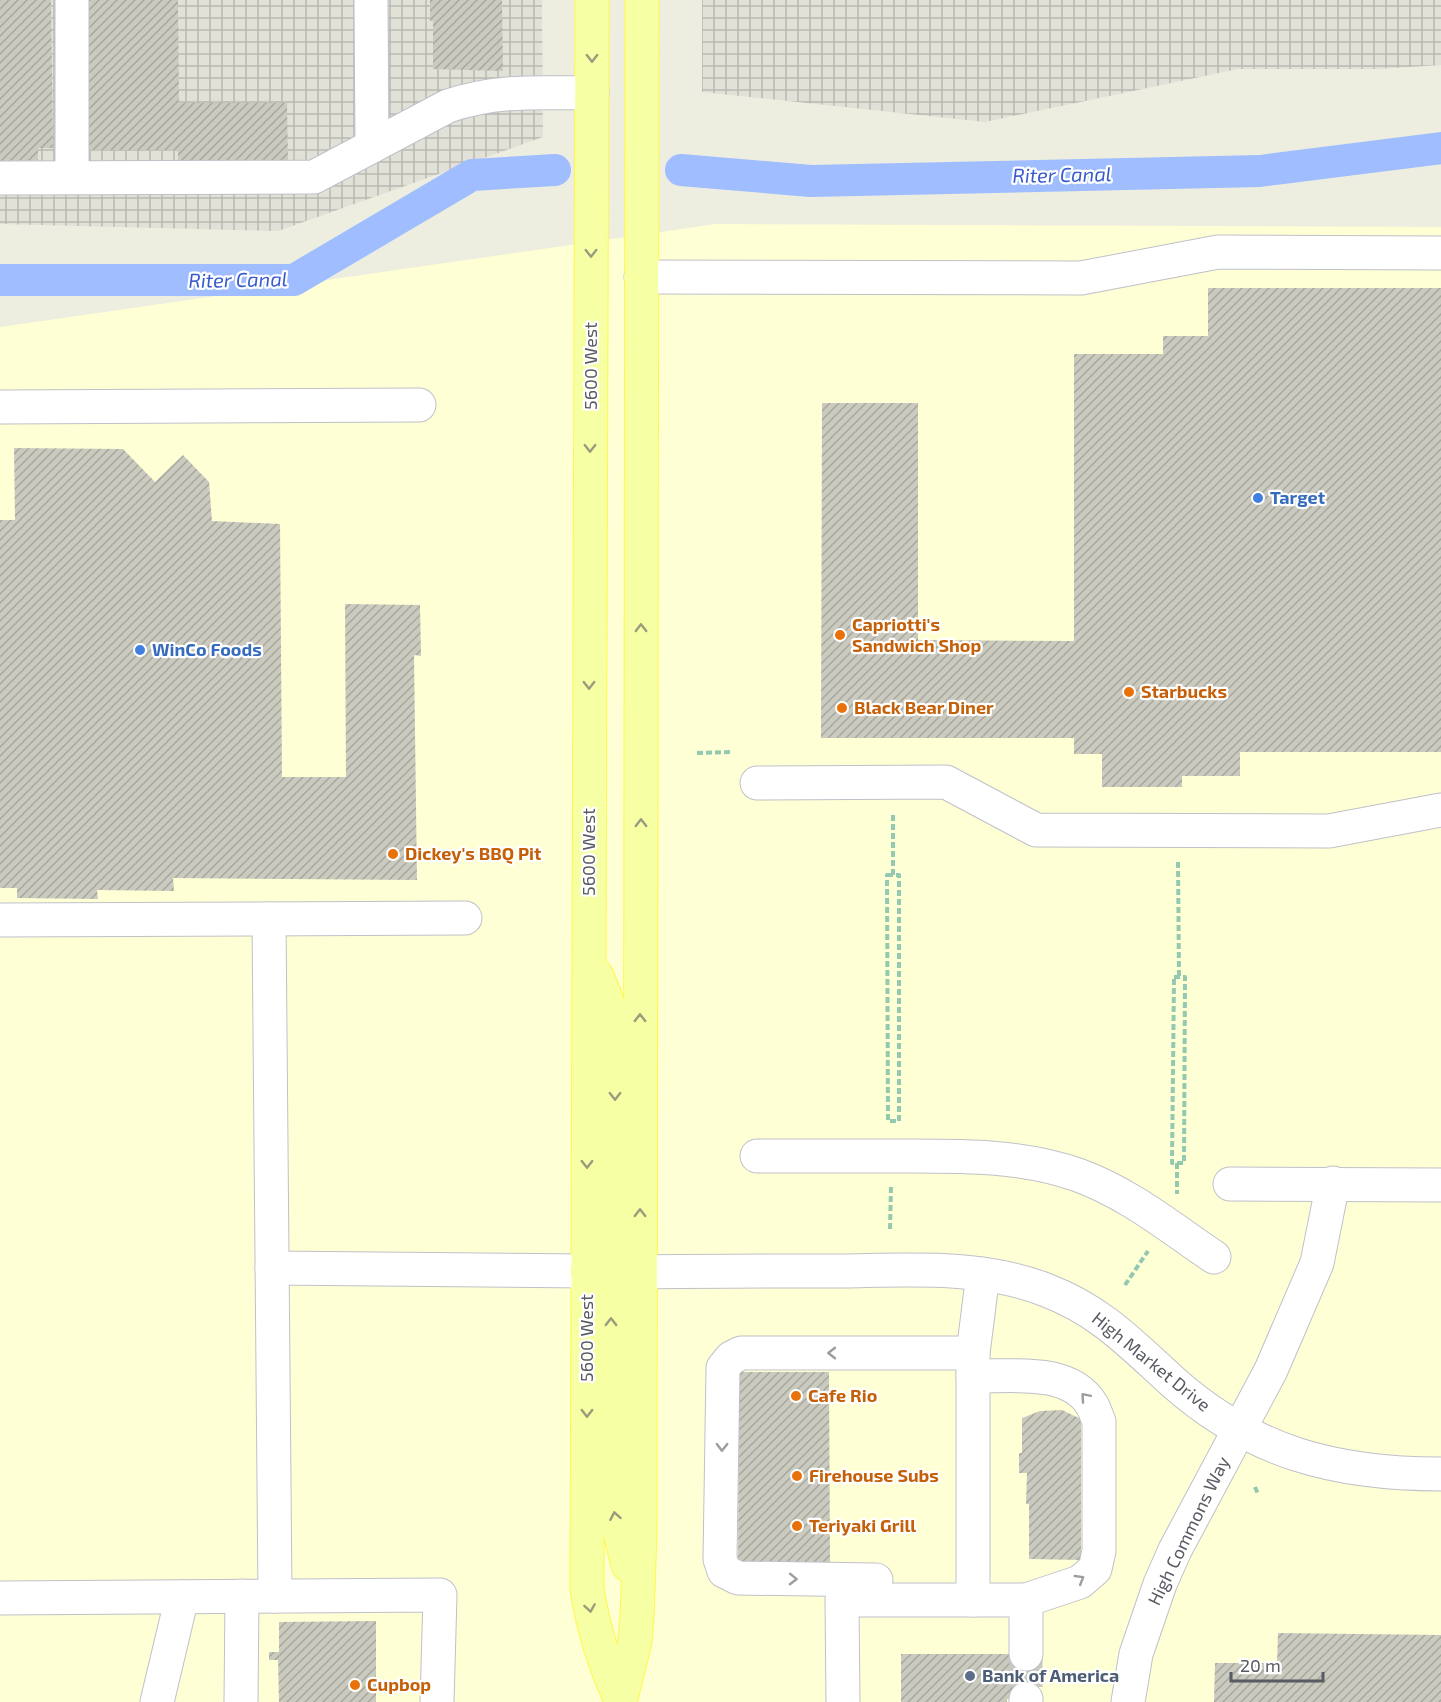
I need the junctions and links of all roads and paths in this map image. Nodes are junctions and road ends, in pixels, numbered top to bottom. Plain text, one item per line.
1 (72, 0) edge
2 (371, 0) edge
3 (592, 0) edge
4 (642, 0) edge
5 (592, 93) junction
6 (372, 146) junction
7 (72, 177) junction
8 (0, 178) edge
9 (1441, 253) edge
10 (641, 277) junction
11 (419, 405) dead end
12 (0, 407) edge
13 (733, 752) dead end
14 (697, 753) dead end
15 (757, 783) dead end
16 (893, 807) dead end
17 (1441, 810) edge
18 (1178, 852) dead end
19 (893, 874) junction
20 (465, 918) dead end
21 (269, 919) junction
22 (0, 920) edge
23 (588, 959) junction
24 (1179, 977) junction
25 (757, 1156) dead end
26 (1177, 1163) junction
27 (891, 1183) dead end
28 (1333, 1183) junction
29 (1230, 1184) dead end
30 (1441, 1185) edge
31 (1177, 1196) dead end
32 (890, 1228) dead end
33 (1149, 1250) dead end
34 (1214, 1257) dead end
35 (272, 1268) junction
36 (587, 1271) junction
37 (640, 1272) junction
38 (982, 1274) junction
39 (1125, 1285) dead end
40 (973, 1365) junction
41 (1239, 1431) junction
42 (1441, 1474) edge
43 (1255, 1487) dead end
44 (1258, 1494) dead end
45 (891, 1580) dead end
46 (638, 1592) junction
47 (242, 1596) junction
48 (275, 1596) junction
49 (182, 1597) junction
50 (0, 1598) edge
51 (973, 1600) junction
52 (1026, 1600) junction
53 (1026, 1654) tunnel mouth
54 (620, 1700) edge
55 (157, 1702) edge
56 (241, 1702) edge
57 (437, 1702) edge
58 (843, 1702) edge
59 (1128, 1702) edge

1 - 7 street
2 - 6 street
3 -> 5 main road, 5600 West
4 - 10 main road, 5600 West
5 - 6 street
5 -> 23 main road, 5600 West
6 - 7 street
7 - 8 street
9 - 10 street
37 -> 10 main road, 5600 West
11 - 12 street
13 - 14 path
15 - 17 street
16 - 19 path
18 - 24 path
19 - 19 path
20 - 21 street
21 - 22 street
21 - 35 street
23 -> 36 main road, 5600 West
23 -> 37 main road
24 - 26 path
24 - 26 path
25 - 34 street
26 - 31 path
27 - 32 path
28 - 29 street
28 - 30 street
28 - 41 street, High Commons Way
33 - 39 path
35 - 36 street
35 - 48 street
46 -> 36 main road
36 -> 54 main road, 5600 West
37 - 38 street, High Market Drive
37 - 46 main road, 5600 West
38 - 40 street
38 - 41 street, High Market Drive
40 -> 45 street
40 - 51 street
52 -> 40 street
41 - 42 street, High Market Drive
41 - 59 street, High Commons Way
43 - 44 path
46 - 54 main road, 5600 West
47 - 48 street
47 - 49 street
47 - 56 street
48 - 57 street
49 - 50 street
49 - 55 street
51 - 52 street
51 - 58 street
52 - 53 street

